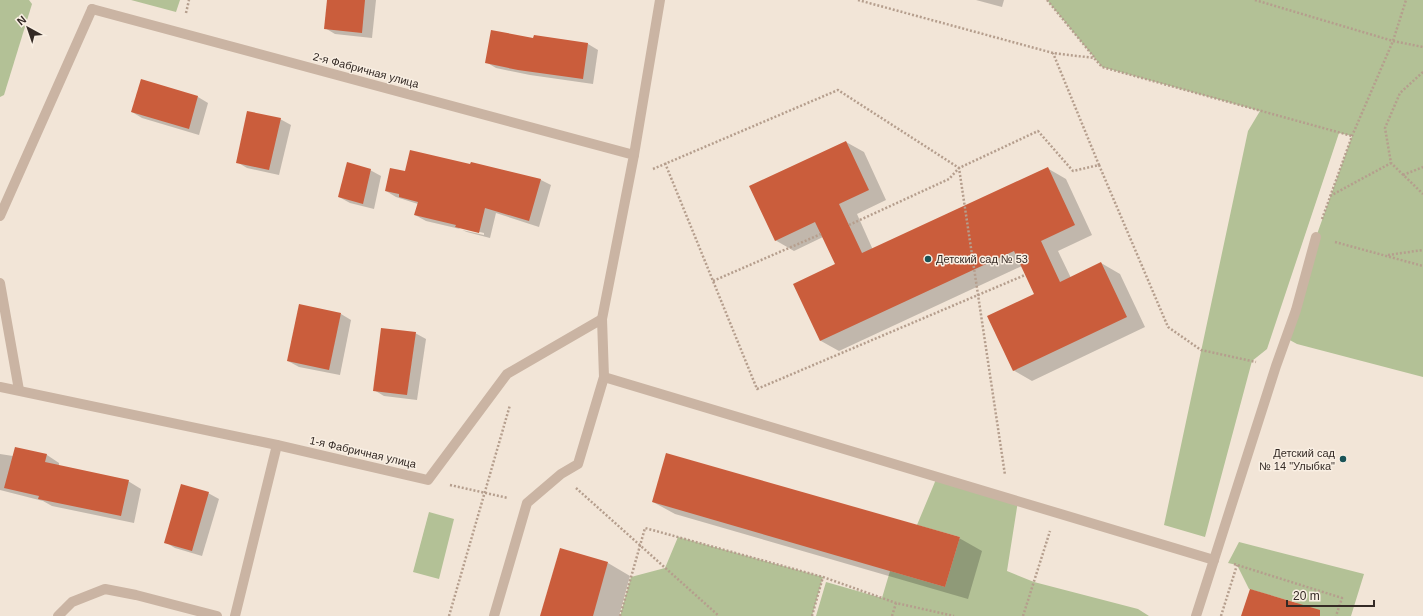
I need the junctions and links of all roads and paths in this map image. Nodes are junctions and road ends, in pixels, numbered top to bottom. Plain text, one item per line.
1 (660, 0) edge
2 (858, 0) edge
3 (1047, 0) edge
4 (1254, 0) edge
5 (1406, 0) edge
6 (1393, 41) junction
7 (1423, 47) edge
8 (1053, 53) junction
9 (1094, 58) junction
10 (1423, 72) edge
11 (1352, 136) junction
12 (634, 155) junction
13 (665, 163) junction
14 (1391, 163) junction
15 (1098, 165) junction
16 (1423, 166) edge
17 (959, 168) junction
18 (1403, 175) junction
19 (628, 186) junction
20 (1423, 194) edge
21 (1330, 196) junction
22 (0, 216) edge
23 (849, 225) dead end
24 (821, 234) dead end
25 (1316, 237) junction
26 (1423, 250) edge
27 (1386, 256) junction
28 (1423, 266) edge
29 (1025, 275) dead end
30 (713, 281) junction
31 (0, 283) edge
32 (602, 319) junction
33 (1276, 366) junction
34 (604, 377) junction
35 (0, 387) edge
36 (19, 390) junction
37 (511, 403) dead end
38 (277, 445) junction
39 (560, 474) junction
40 (1005, 478) dead end
41 (428, 480) junction
42 (485, 493) junction
43 (527, 503) junction
44 (1056, 513) junction
45 (640, 544) junction
46 (1214, 559) junction
47 (1237, 565) junction
48 (823, 577) junction
49 (896, 602) junction
50 (58, 616) edge
51 (218, 616) edge
52 (235, 616) edge
53 (449, 616) edge
54 (494, 616) edge
55 (620, 616) edge
56 (719, 616) edge
57 (812, 616) edge
58 (892, 616) edge
59 (954, 616) edge
60 (1023, 616) edge
61 (1196, 616) edge
62 (1221, 616) edge
63 (1336, 616) edge

1 - 12 street
2 - 8 path
3 - 9 path
4 - 6 path
5 - 6 path
6 - 7 path
6 - 11 path
8 - 9 path
8 - 15 path
9 - 11 path
10 - 14 path
11 - 21 path
12 - 19 street
12 - 22 street, 2-я Фабричная улица
13 - 17 path
13 - 19 path
13 - 30 path
14 - 18 path
14 - 21 path
15 - 17 path
15 - 33 path
16 - 18 path
17 - 23 path
17 - 40 path
18 - 20 path
19 - 32 street
21 - 25 path
24 - 30 path
25 - 27 path
25 - 33 street
26 - 27 path
27 - 28 path
29 - 30 path
31 - 36 street
32 - 34 street
32 - 41 street, 1-я Фабричная улица
33 - 46 street
34 - 39 street
34 - 44 street
35 - 36 street, 1-я Фабричная улица
36 - 38 street, 1-я Фабричная улица
37 - 42 path
38 - 41 street, 1-я Фабричная улица
38 - 52 street
39 - 43 street
39 - 45 path
41 - 42 path
42 - 43 path
42 - 53 path
43 - 54 street
44 - 46 street
44 - 60 path
45 - 48 path
45 - 55 path
45 - 56 path
46 - 47 path
46 - 61 street
47 - 62 path
47 - 63 path
48 - 49 path
48 - 57 path
49 - 58 path
49 - 59 path
50 - 51 street

